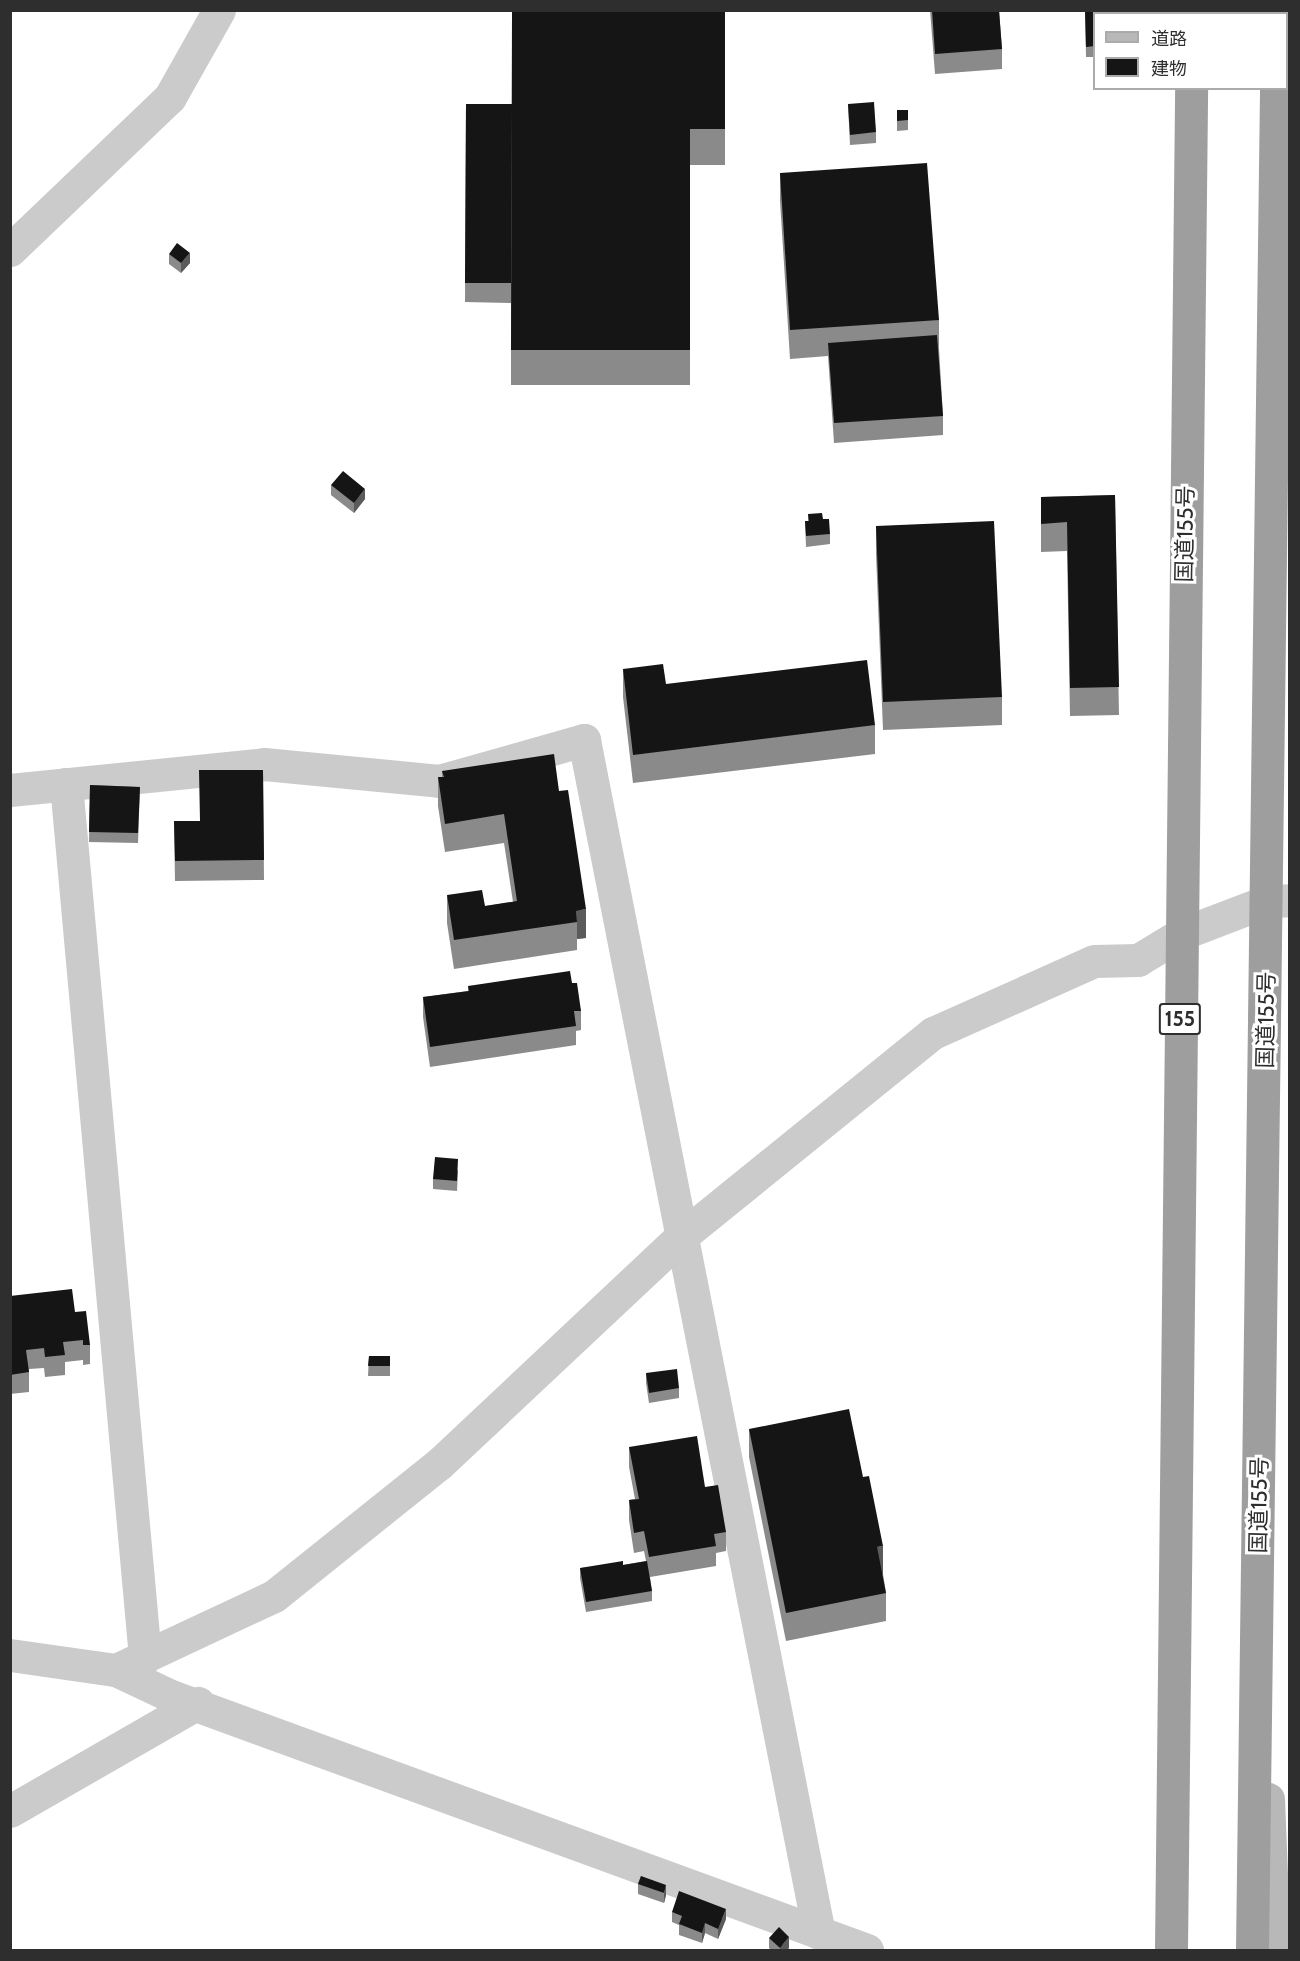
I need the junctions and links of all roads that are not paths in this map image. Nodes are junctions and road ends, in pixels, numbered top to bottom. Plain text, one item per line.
1 (219, 10) edge
2 (1191, 90) edge
3 (1276, 90) edge
4 (1282, 158) edge
5 (10, 250) edge
6 (66, 784) junction
7 (10, 790) edge
8 (1278, 900) edge
9 (1181, 934) junction
10 (682, 1236) junction
11 (1259, 1551) junction
12 (10, 1655) edge
13 (131, 1664) junction
14 (198, 1703) junction
15 (10, 1811) edge
16 (819, 1933) junction
17 (867, 1950) edge
18 (1171, 1950) edge
19 (1252, 1950) edge
20 (1274, 1950) edge

1 - 5 street
2 - 9 highway, 国道155号 / 155
3 - 4 highway, 国道155号
4 - 8 highway, 国道155号
6 - 7 street
6 - 10 street
6 - 13 street
8 - 9 street
8 - 11 highway, 国道155号
9 - 10 street
9 - 18 highway, 国道155号 / 155
10 - 13 street
10 - 16 street
11 - 19 highway, 国道155号
11 - 20 main road
12 - 13 street
13 - 14 street
14 - 15 street
14 - 16 street
16 - 17 street

